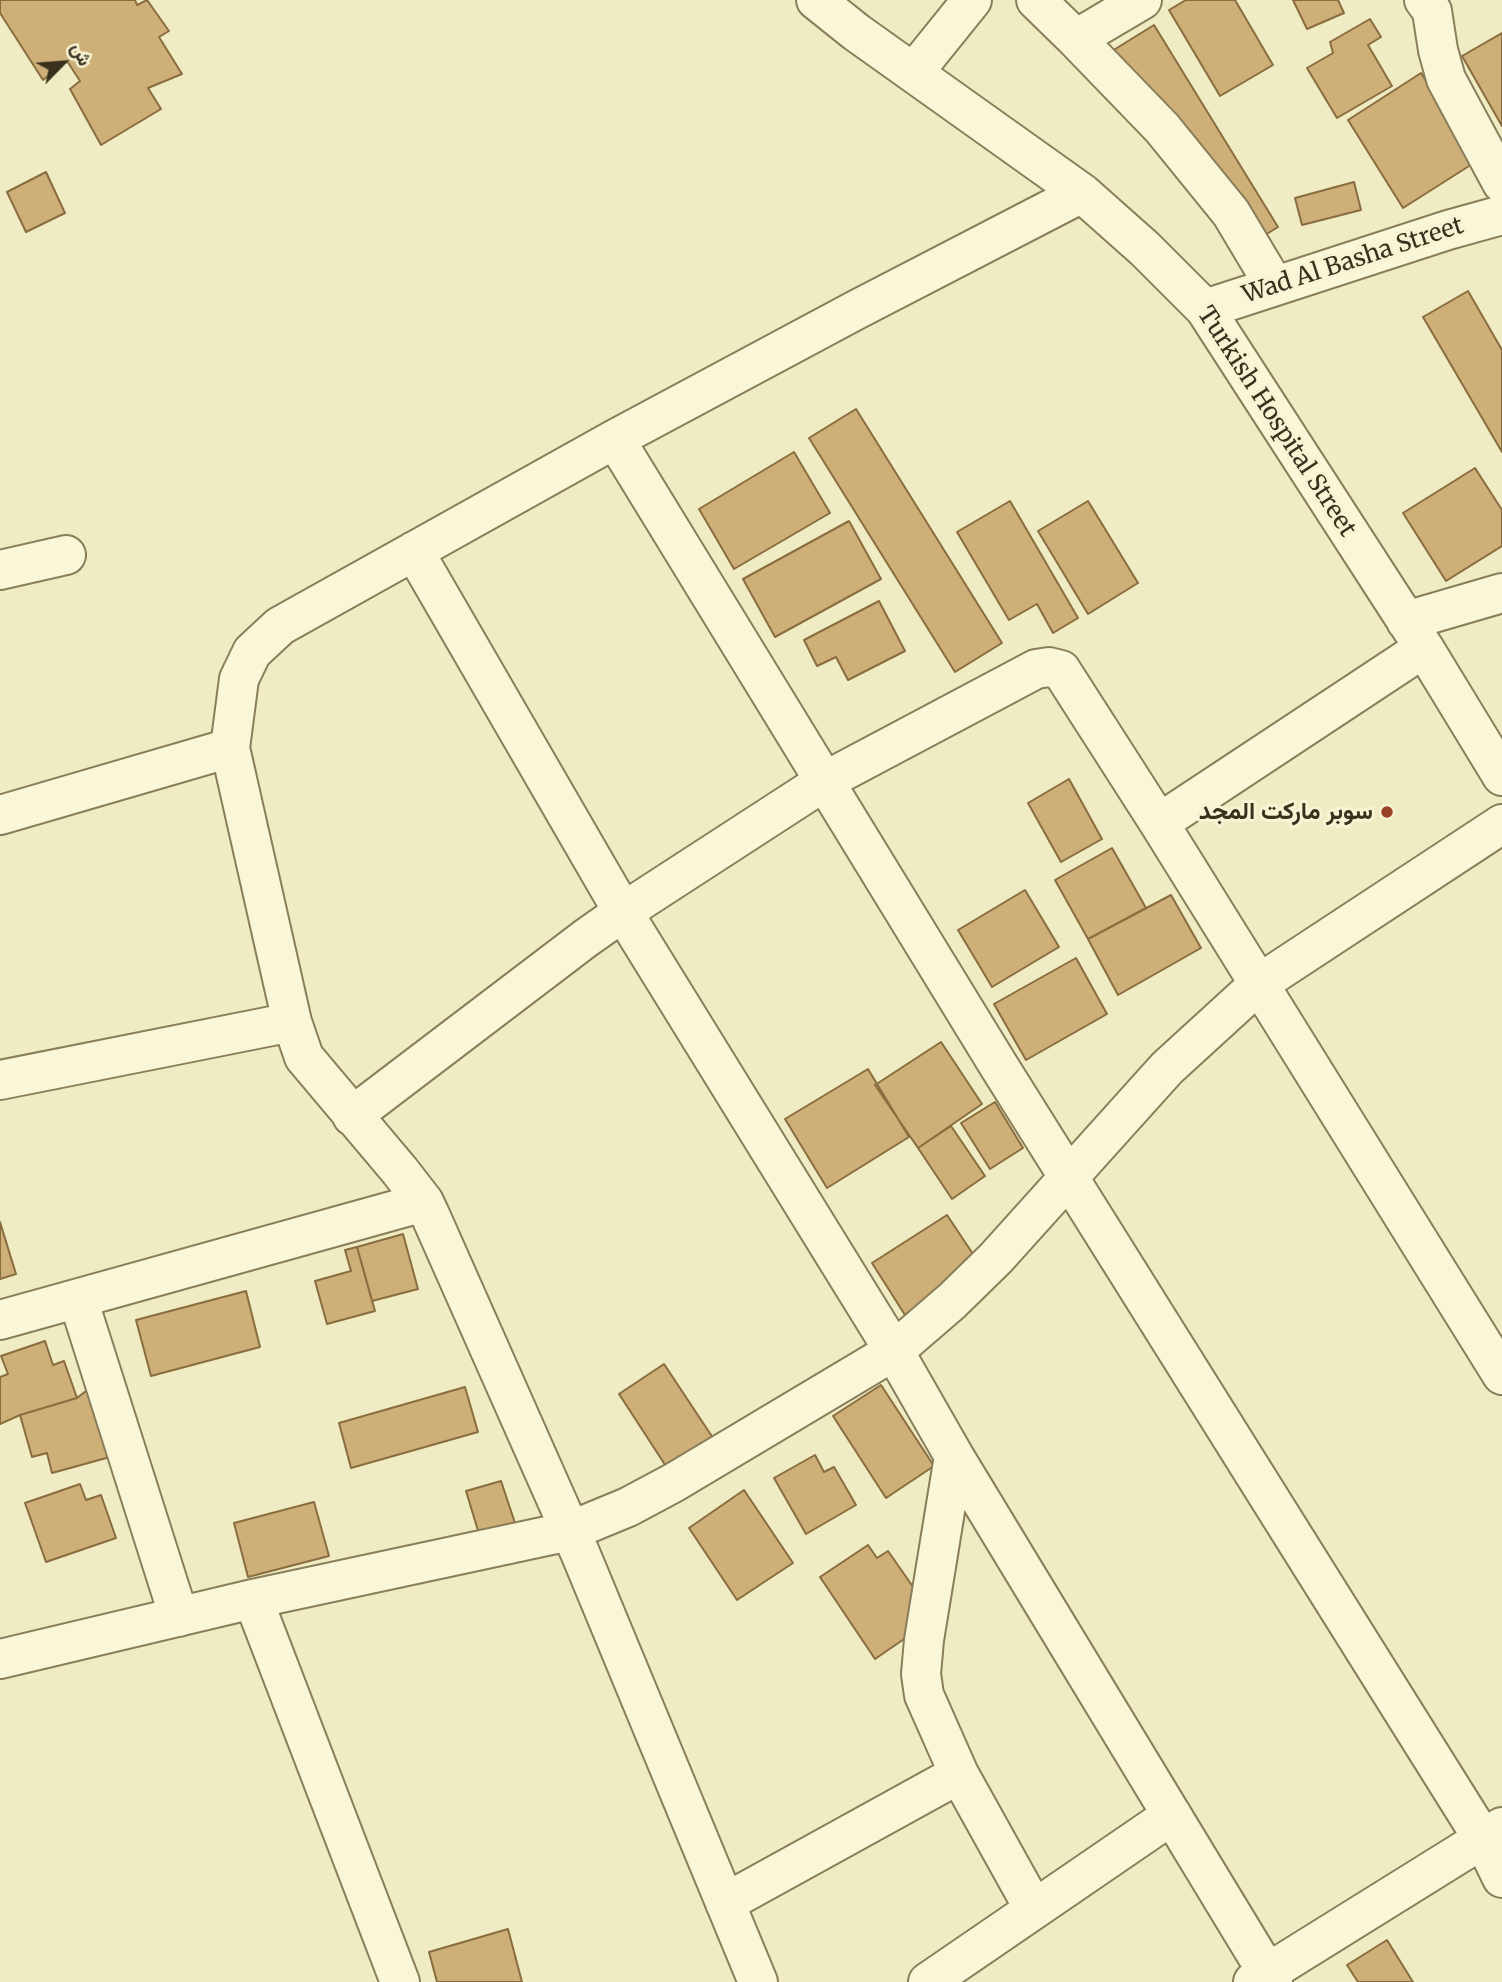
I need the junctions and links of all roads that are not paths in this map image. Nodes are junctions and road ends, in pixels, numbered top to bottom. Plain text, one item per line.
1 (816, 0) edge
2 (972, 0) edge
3 (1036, 0) edge
4 (1142, 0) edge
5 (1435, 4) edge
6 (1076, 39) junction
7 (914, 72) junction
8 (1502, 183) edge
9 (1082, 193) junction
10 (1502, 215) edge
11 (1274, 285) junction
12 (1205, 309) junction
13 (615, 439) junction
14 (414, 551) junction
15 (66, 555) dead end
16 (0, 570) edge
17 (1502, 593) edge
18 (1415, 635) junction
19 (230, 748) junction
20 (1502, 776) edge
21 (825, 781) junction
22 (0, 815) edge
23 (1159, 823) junction
24 (1502, 824) edge
25 (623, 912) junction
26 (1260, 983) junction
27 (292, 1022) junction
28 (0, 1080) edge
29 (352, 1116) junction
30 (1068, 1177) junction
31 (424, 1202) junction
32 (78, 1299) junction
33 (0, 1320) edge
34 (1491, 1331) edge
35 (894, 1351) junction
36 (1502, 1375) edge
37 (954, 1456) junction
38 (570, 1531) junction
39 (253, 1599) junction
40 (179, 1617) junction
41 (0, 1659) edge
42 (959, 1774) junction
43 (1172, 1815) junction
44 (1492, 1833) edge
45 (1502, 1878) edge
46 (725, 1903) junction
47 (1034, 1909) junction
48 (1264, 1979) edge
49 (400, 1982) edge
50 (758, 1982) edge
51 (928, 1982) edge

1 - 7 street, Turkish Hospital Street
2 - 7 street
3 - 6 street
4 - 6 street
5 - 8 street
6 - 11 street
7 - 9 street, Turkish Hospital Street
9 - 12 street, Turkish Hospital Street
9 - 13 street
10 - 11 street, Wad Al Basha Street
11 - 12 street, Wad Al Basha Street
12 - 18 street, Turkish Hospital Street
13 - 14 street
13 - 21 street
14 - 19 street
14 - 25 street
15 - 16 street
17 - 18 street
18 - 20 street, Turkish Hospital Street
18 - 23 street
19 - 22 street
19 - 27 street
21 - 23 street
21 - 25 street
21 - 30 street
23 - 26 street
24 - 26 street
25 - 29 street
25 - 35 street
26 - 30 street
26 - 34 street
27 - 28 street
27 - 29 street
29 - 31 street
30 - 35 street
30 - 44 street
31 - 32 street
31 - 38 street
32 - 33 street
32 - 40 street
34 - 36 street
35 - 37 street
35 - 38 street
37 - 42 street
37 - 43 street
38 - 39 street
38 - 46 street
39 - 40 street
39 - 49 street
40 - 41 street
42 - 46 street
42 - 47 street
43 - 47 street
43 - 48 street
44 - 45 street
44 - 48 street
46 - 50 street
47 - 51 street

